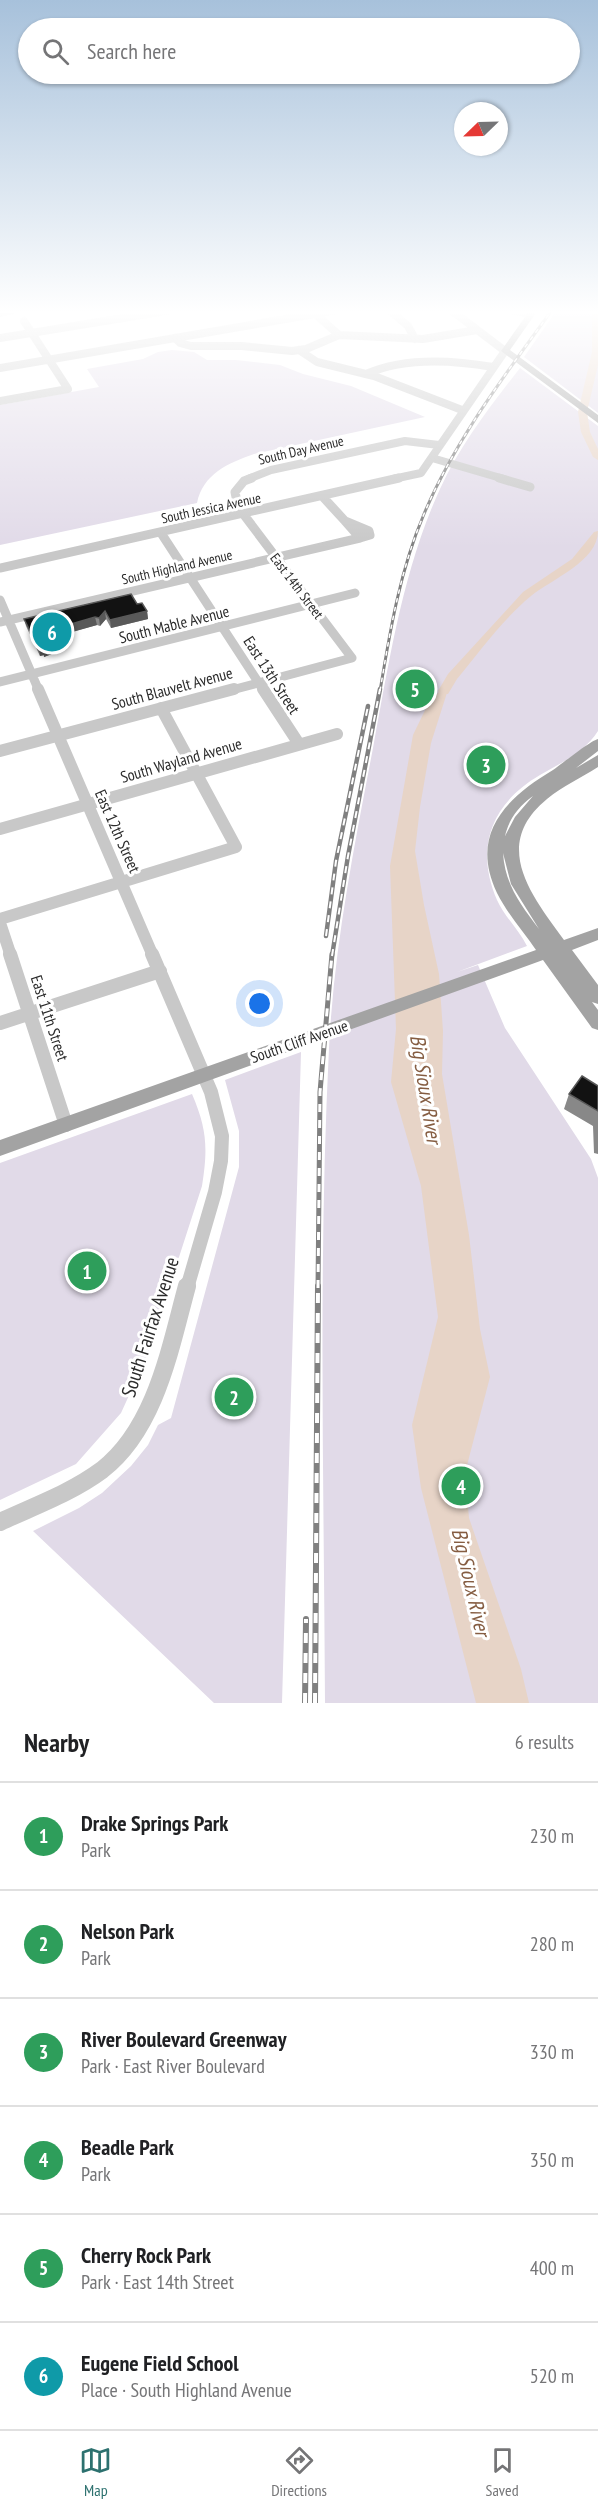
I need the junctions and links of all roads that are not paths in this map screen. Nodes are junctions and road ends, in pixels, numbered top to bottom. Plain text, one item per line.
1 (60, 389) edge
2 (406, 389) edge
3 (477, 389) edge
4 (557, 389) edge
5 (0, 401) edge
6 (462, 411) junction
7 (598, 420) edge
8 (439, 445) junction
9 (432, 458) junction
10 (530, 487) dead end
11 (323, 497) junction
12 (243, 514) junction
13 (161, 533) junction
14 (276, 558) junction
15 (0, 568) edge
16 (190, 578) junction
17 (355, 593) dead end
18 (0, 600) edge
19 (312, 606) junction
20 (4, 621) edge
21 (223, 627) junction
22 (352, 658) joint
23 (32, 674) junction
24 (0, 682) edge
25 (259, 682) junction
26 (161, 708) junction
27 (337, 734) dead end
28 (58, 735) junction
29 (598, 743) edge
30 (299, 744) junction
31 (0, 751) edge
32 (598, 760) edge
33 (197, 773) junction
34 (88, 804) junction
35 (0, 829) edge
36 (496, 866) junction
37 (122, 881) junction
38 (500, 884) junction
39 (0, 919) edge
40 (0, 923) edge
41 (592, 936) edge
42 (554, 950) junction
43 (518, 963) junction
44 (160, 971) junction
45 (598, 987) edge
46 (598, 997) edge
47 (598, 1008) edge
48 (29, 1014) junction
49 (0, 1023) edge
50 (598, 1023) edge
51 (204, 1075) junction
52 (66, 1125) junction
53 (0, 1148) edge
54 (0, 1522) edge

1 - 5 street
2 - 6 street
3 - 6 street
4 - 7 main road
6 - 8 street
8 - 9 street
8 - 12 street, South Day Avenue
9 - 10 street
9 - 11 street, South Jessica Avenue
11 - 12 street, South Jessica Avenue
11 - 14 street, South Highland Avenue
12 - 13 street, South Jessica Avenue
12 - 14 street, East 14th Street
13 - 15 street, South Jessica Avenue
13 - 16 street, East 13th Street
14 - 16 street, South Highland Avenue
14 - 19 street, East 14th Street
16 - 20 street, South Highland Avenue
16 - 21 street, East 13th Street
17 - 19 street, South Mable Avenue
18 - 20 street, East 12th Street
19 - 21 street, South Mable Avenue
19 - 22 street, East 14th Street
20 - 23 street, East 12th Street
21 - 23 street, South Mable Avenue
21 - 25 street, East 13th Street
22 - 25 street, South Blauvelt Avenue
23 - 24 street, South Mable Avenue
23 - 28 street, East 12th Street
25 - 26 street, South Blauvelt Avenue
25 - 30 street, East 13th Street
26 - 28 street, South Blauvelt Avenue
26 - 33 street
27 - 30 street, South Wayland Avenue
28 - 31 street, South Blauvelt Avenue
28 - 34 street, East 12th Street
29 - 36 main road
30 - 33 street, South Wayland Avenue
32 - 42 main road
33 - 34 street, South Wayland Avenue
33 - 37 street
34 - 35 street, South Wayland Avenue
34 - 37 street, East 12th Street
36 - 38 main road
36 - 42 main road
37 - 39 street
37 - 44 street, East 12th Street
38 - 42 main road
38 - 43 main road
40 - 48 street, East 11th Street
41 - 42 main road, South Cliff Avenue
41 - 45 main road
42 - 43 main road, South Cliff Avenue
42 - 46 main road
42 - 47 main road
42 - 50 main road
43 - 51 main road, South Cliff Avenue
44 - 48 street
44 - 51 street, East 12th Street
48 - 49 street
48 - 52 street, East 11th Street
51 - 52 main road, South Cliff Avenue
51 - 54 street, South Fairfax Avenue
52 - 53 main road, South Cliff Avenue

